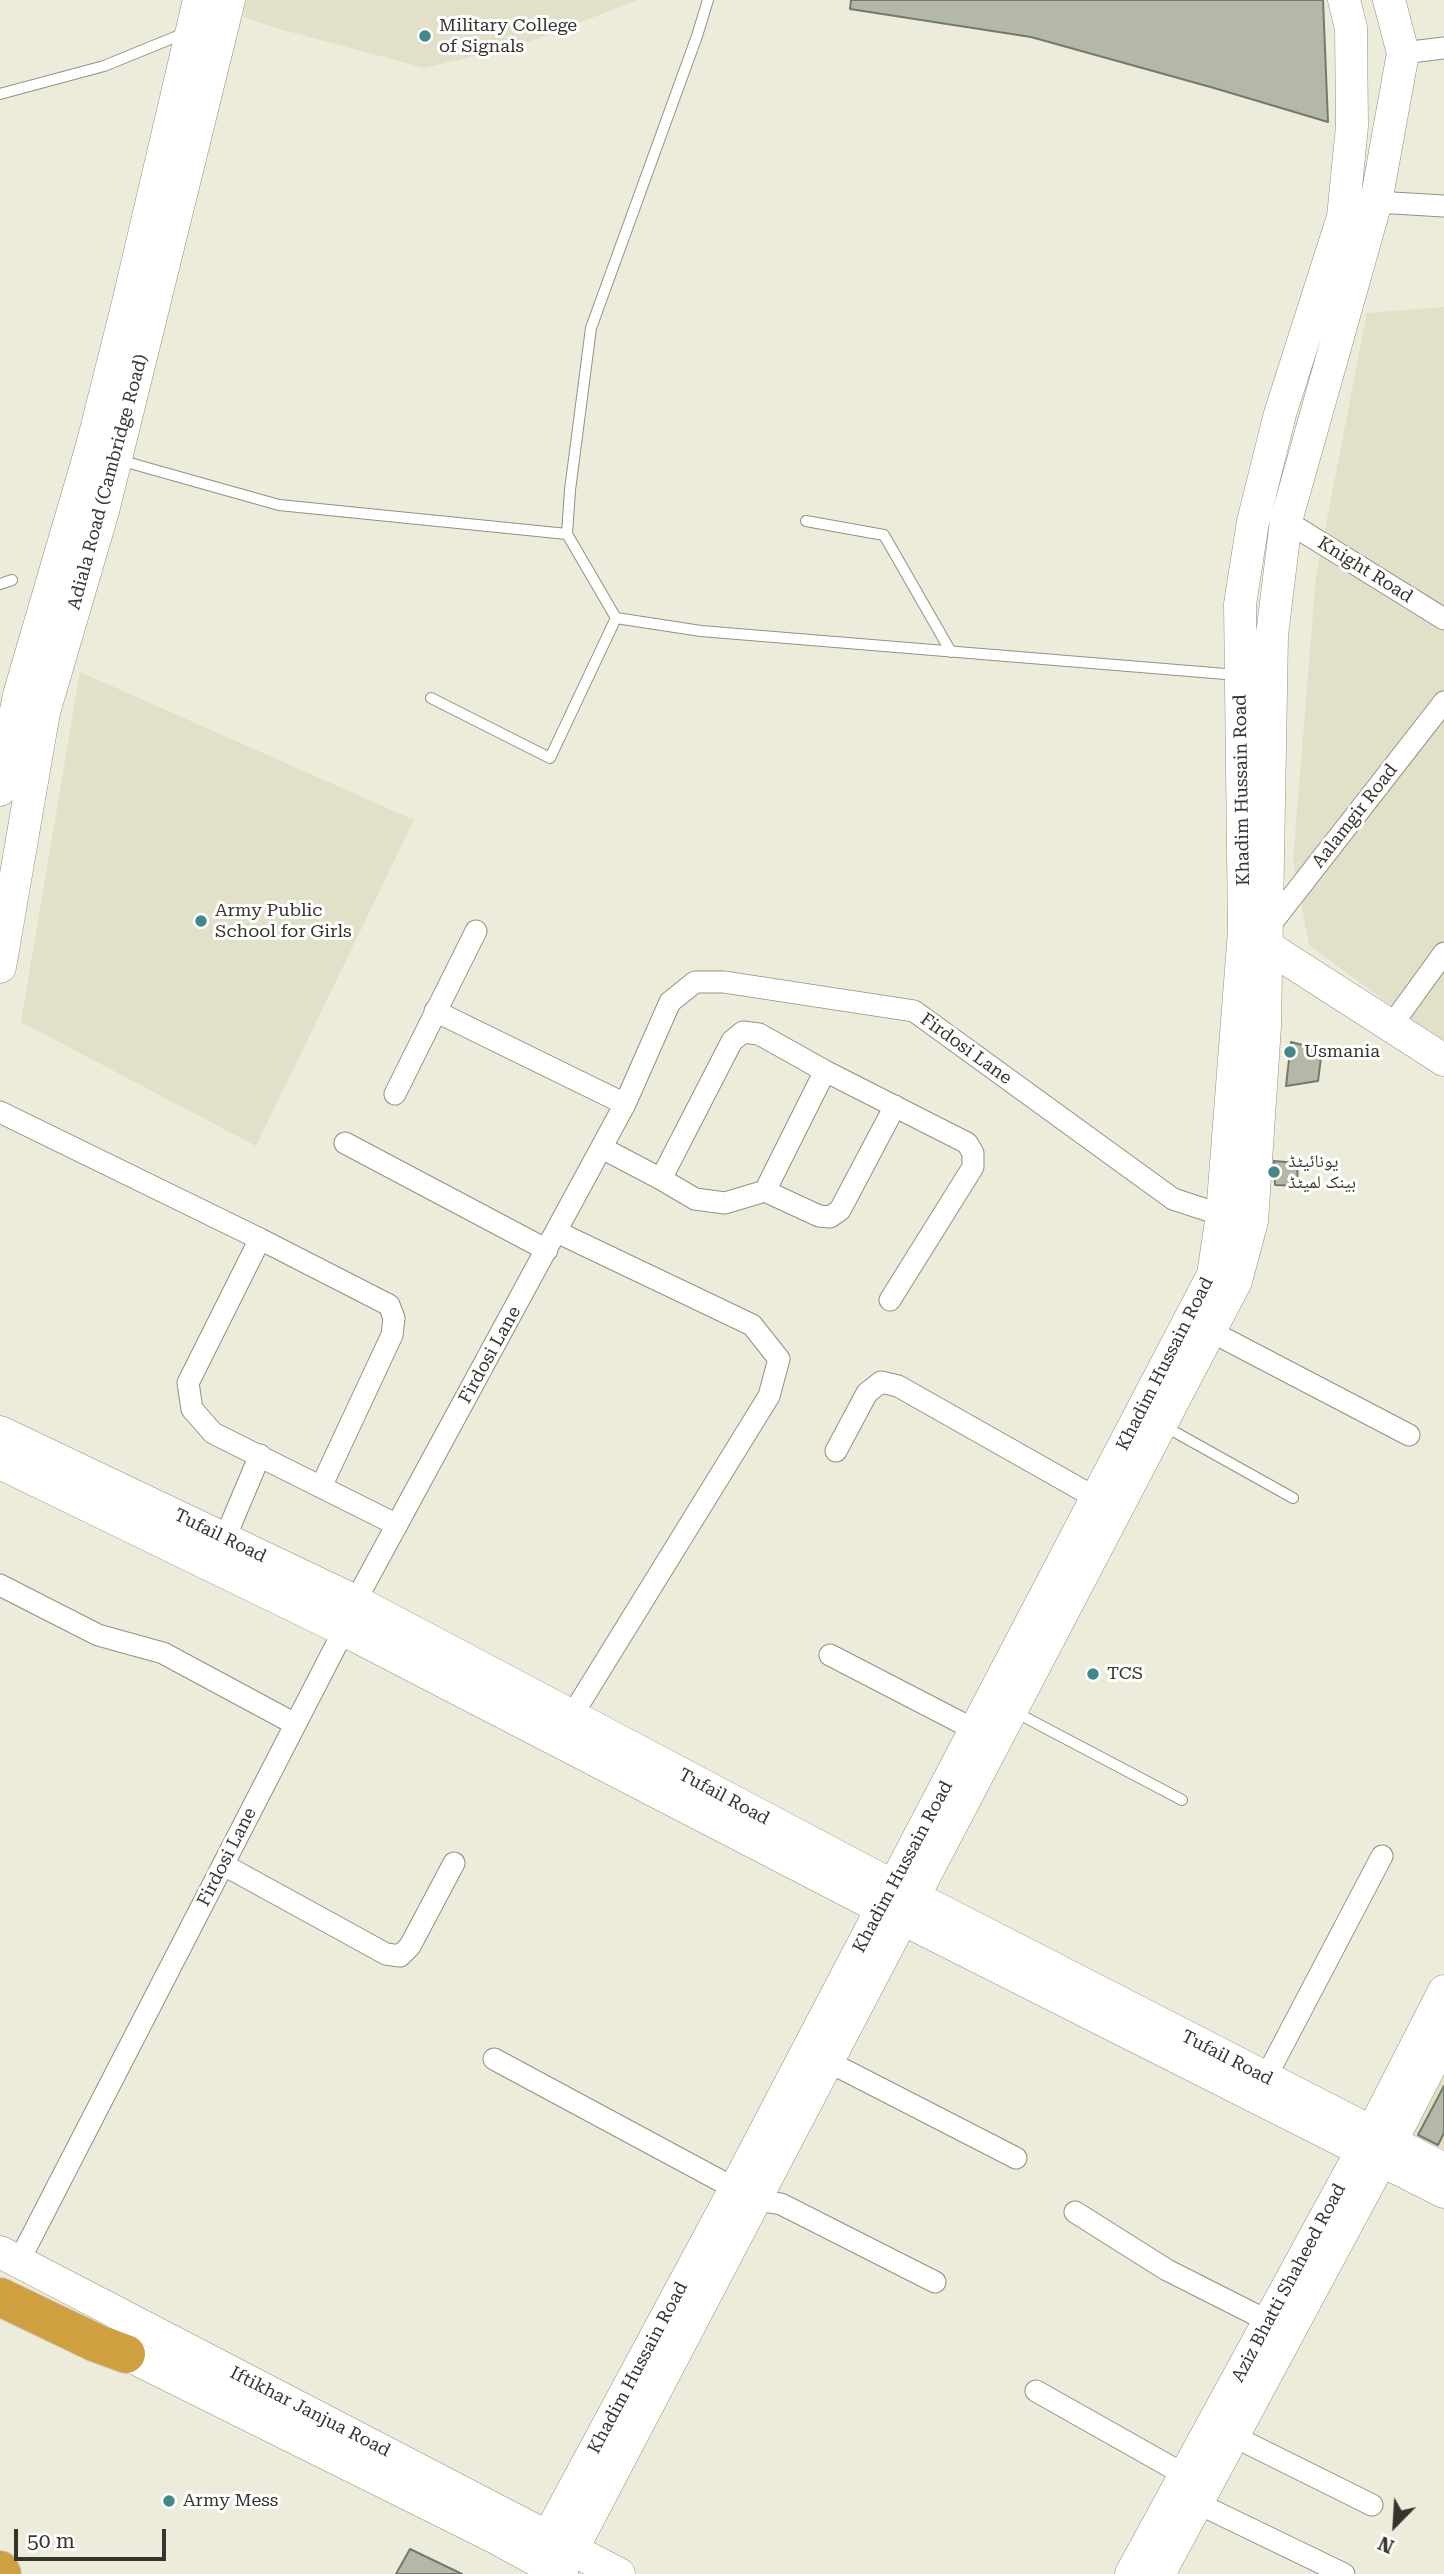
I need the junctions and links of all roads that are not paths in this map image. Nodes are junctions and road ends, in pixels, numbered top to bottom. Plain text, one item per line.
1 (199, 0) edge
2 (229, 0) edge
3 (708, 0) edge
4 (1398, 4) edge
5 (1347, 14) edge
6 (191, 31) junction
7 (1444, 48) edge
8 (1403, 53) junction
9 (0, 94) edge
10 (1376, 202) junction
11 (1444, 206) edge
12 (116, 459) junction
13 (806, 521) dead end
14 (1286, 521) junction
15 (567, 534) junction
16 (12, 580) dead end
17 (0, 584) edge
18 (616, 618) junction
19 (1444, 619) edge
20 (951, 652) junction
21 (1241, 676) junction
22 (431, 698) dead end
23 (1444, 702) edge
24 (0, 790) edge
25 (476, 931) dead end
26 (1259, 935) junction
27 (1444, 953) edge
28 (0, 967) edge
29 (435, 1011) junction
30 (1391, 1026) junction
31 (1444, 1060) edge
32 (825, 1071) junction
33 (395, 1094) dead end
34 (625, 1104) junction
35 (895, 1106) junction
36 (0, 1112) edge
37 (345, 1143) dead end
38 (602, 1148) junction
39 (661, 1179) junction
40 (765, 1191) junction
41 (1222, 1215) junction
42 (260, 1239) junction
43 (552, 1241) junction
44 (890, 1300) dead end
45 (1210, 1331) junction
46 (1161, 1424) junction
47 (0, 1432) edge
48 (1409, 1435) dead end
49 (836, 1451) dead end
50 (260, 1455) junction
51 (0, 1463) edge
52 (321, 1487) junction
53 (1096, 1498) junction
54 (1293, 1499) dead end
55 (397, 1525) junction
56 (225, 1538) junction
57 (0, 1585) edge
58 (357, 1602) junction
59 (344, 1630) junction
60 (830, 1655) dead end
61 (1012, 1711) junction
62 (571, 1717) junction
63 (295, 1724) junction
64 (975, 1730) junction
65 (1182, 1800) dead end
66 (1382, 1856) dead end
67 (454, 1863) dead end
68 (224, 1865) junction
69 (898, 1903) junction
70 (1444, 1991) edge
71 (1444, 2039) edge
72 (494, 2059) dead end
73 (829, 2063) junction
74 (1266, 2077) junction
75 (1376, 2147) junction
76 (1016, 2158) dead end
77 (1444, 2169) edge
78 (1444, 2192) edge
79 (746, 2194) junction
80 (1075, 2212) dead end
81 (9, 2257) edge
82 (935, 2282) dead end
83 (0, 2297) edge
84 (1268, 2321) junction
85 (126, 2354) joint
86 (1036, 2391) dead end
87 (1233, 2436) junction
88 (1191, 2489) junction
89 (1372, 2505) dead end
90 (555, 2554) edge
91 (619, 2574) edge
92 (1131, 2574) edge
93 (1159, 2574) edge
94 (1344, 2574) edge

1 - 6 main road, Adiala Road (Cambridge Road)
2 - 12 main road, Adiala Road (Cambridge Road)
3 - 15 lane
4 - 5 main road
4 - 8 main road, Khadim Hussain Road
5 - 21 main road, Khadim Hussain Road
6 - 9 lane
6 - 24 main road, Adiala Road (Cambridge Road)
7 - 8 street
8 - 10 main road, Khadim Hussain Road
10 - 11 street
10 - 14 main road, Khadim Hussain Road
12 - 15 lane
12 - 28 main road, Adiala Road (Cambridge Road)
13 - 20 lane
14 - 19 street, Knight Road
14 - 26 main road, Khadim Hussain Road
15 - 18 lane
16 - 17 lane
18 - 20 lane
18 - 22 lane
20 - 21 lane
21 - 26 main road, Khadim Hussain Road
23 - 26 street, Aalamgir Road
25 - 29 street
26 - 30 main road
26 - 41 main road, Khadim Hussain Road
26 - 45 main road, Khadim Hussain Road
27 - 30 street
29 - 33 street
29 - 34 street
30 - 31 main road
32 - 35 street
32 - 39 street
32 - 40 street
34 - 38 street, Firdosi Lane
34 - 41 street, Firdosi Lane
35 - 40 street
35 - 44 street
36 - 42 street
37 - 43 street
38 - 39 street
38 - 43 street, Firdosi Lane
39 - 40 street
41 - 53 main road, Khadim Hussain Road
42 - 50 street
42 - 52 street
43 - 55 street, Firdosi Lane
43 - 62 street
45 - 46 main road, Khadim Hussain Road
45 - 48 street
46 - 54 lane
46 - 61 main road, Khadim Hussain Road
47 - 56 main road, Tufail Road
49 - 53 street
50 - 52 street
50 - 56 street
51 - 59 main road, Tufail Road
52 - 55 street
53 - 64 main road, Khadim Hussain Road
55 - 58 street, Firdosi Lane
56 - 58 main road, Tufail Road
57 - 63 street
58 - 59 street, Firdosi Lane
58 - 62 main road, Tufail Road
59 - 63 street, Firdosi Lane
59 - 69 main road, Tufail Road
60 - 64 street
61 - 65 lane
61 - 69 main road, Khadim Hussain Road
62 - 69 main road, Tufail Road
63 - 68 street, Firdosi Lane
64 - 69 main road, Khadim Hussain Road
66 - 74 street
67 - 68 street
68 - 81 street, Firdosi Lane
69 - 73 main road, Khadim Hussain Road
69 - 74 main road, Tufail Road
69 - 75 main road, Tufail Road
69 - 79 main road, Khadim Hussain Road
70 - 75 main road, Aziz Bhatti Shaheed Road
71 - 75 main road, Aziz Bhatti Shaheed Road
72 - 79 street
73 - 76 street
73 - 79 main road, Khadim Hussain Road
74 - 75 main road, Tufail Road
75 - 77 main road, Tufail Road
75 - 78 main road, Tufail Road
75 - 84 main road, Aziz Bhatti Shaheed Road
75 - 87 main road, Aziz Bhatti Shaheed Road
79 - 82 street
79 - 90 main road, Khadim Hussain Road
80 - 84 street
81 - 90 main road, Iftikhar Janjua Road
83 - 85 highway
84 - 88 main road, Aziz Bhatti Shaheed Road
85 - 90 main road, Iftikhar Janjua Road
86 - 88 street
87 - 88 main road, Aziz Bhatti Shaheed Road
87 - 89 street
88 - 92 main road, Aziz Bhatti Shaheed Road
88 - 93 main road, Aziz Bhatti Shaheed Road
88 - 94 street
90 - 91 main road, Iftikhar Janjua Road

